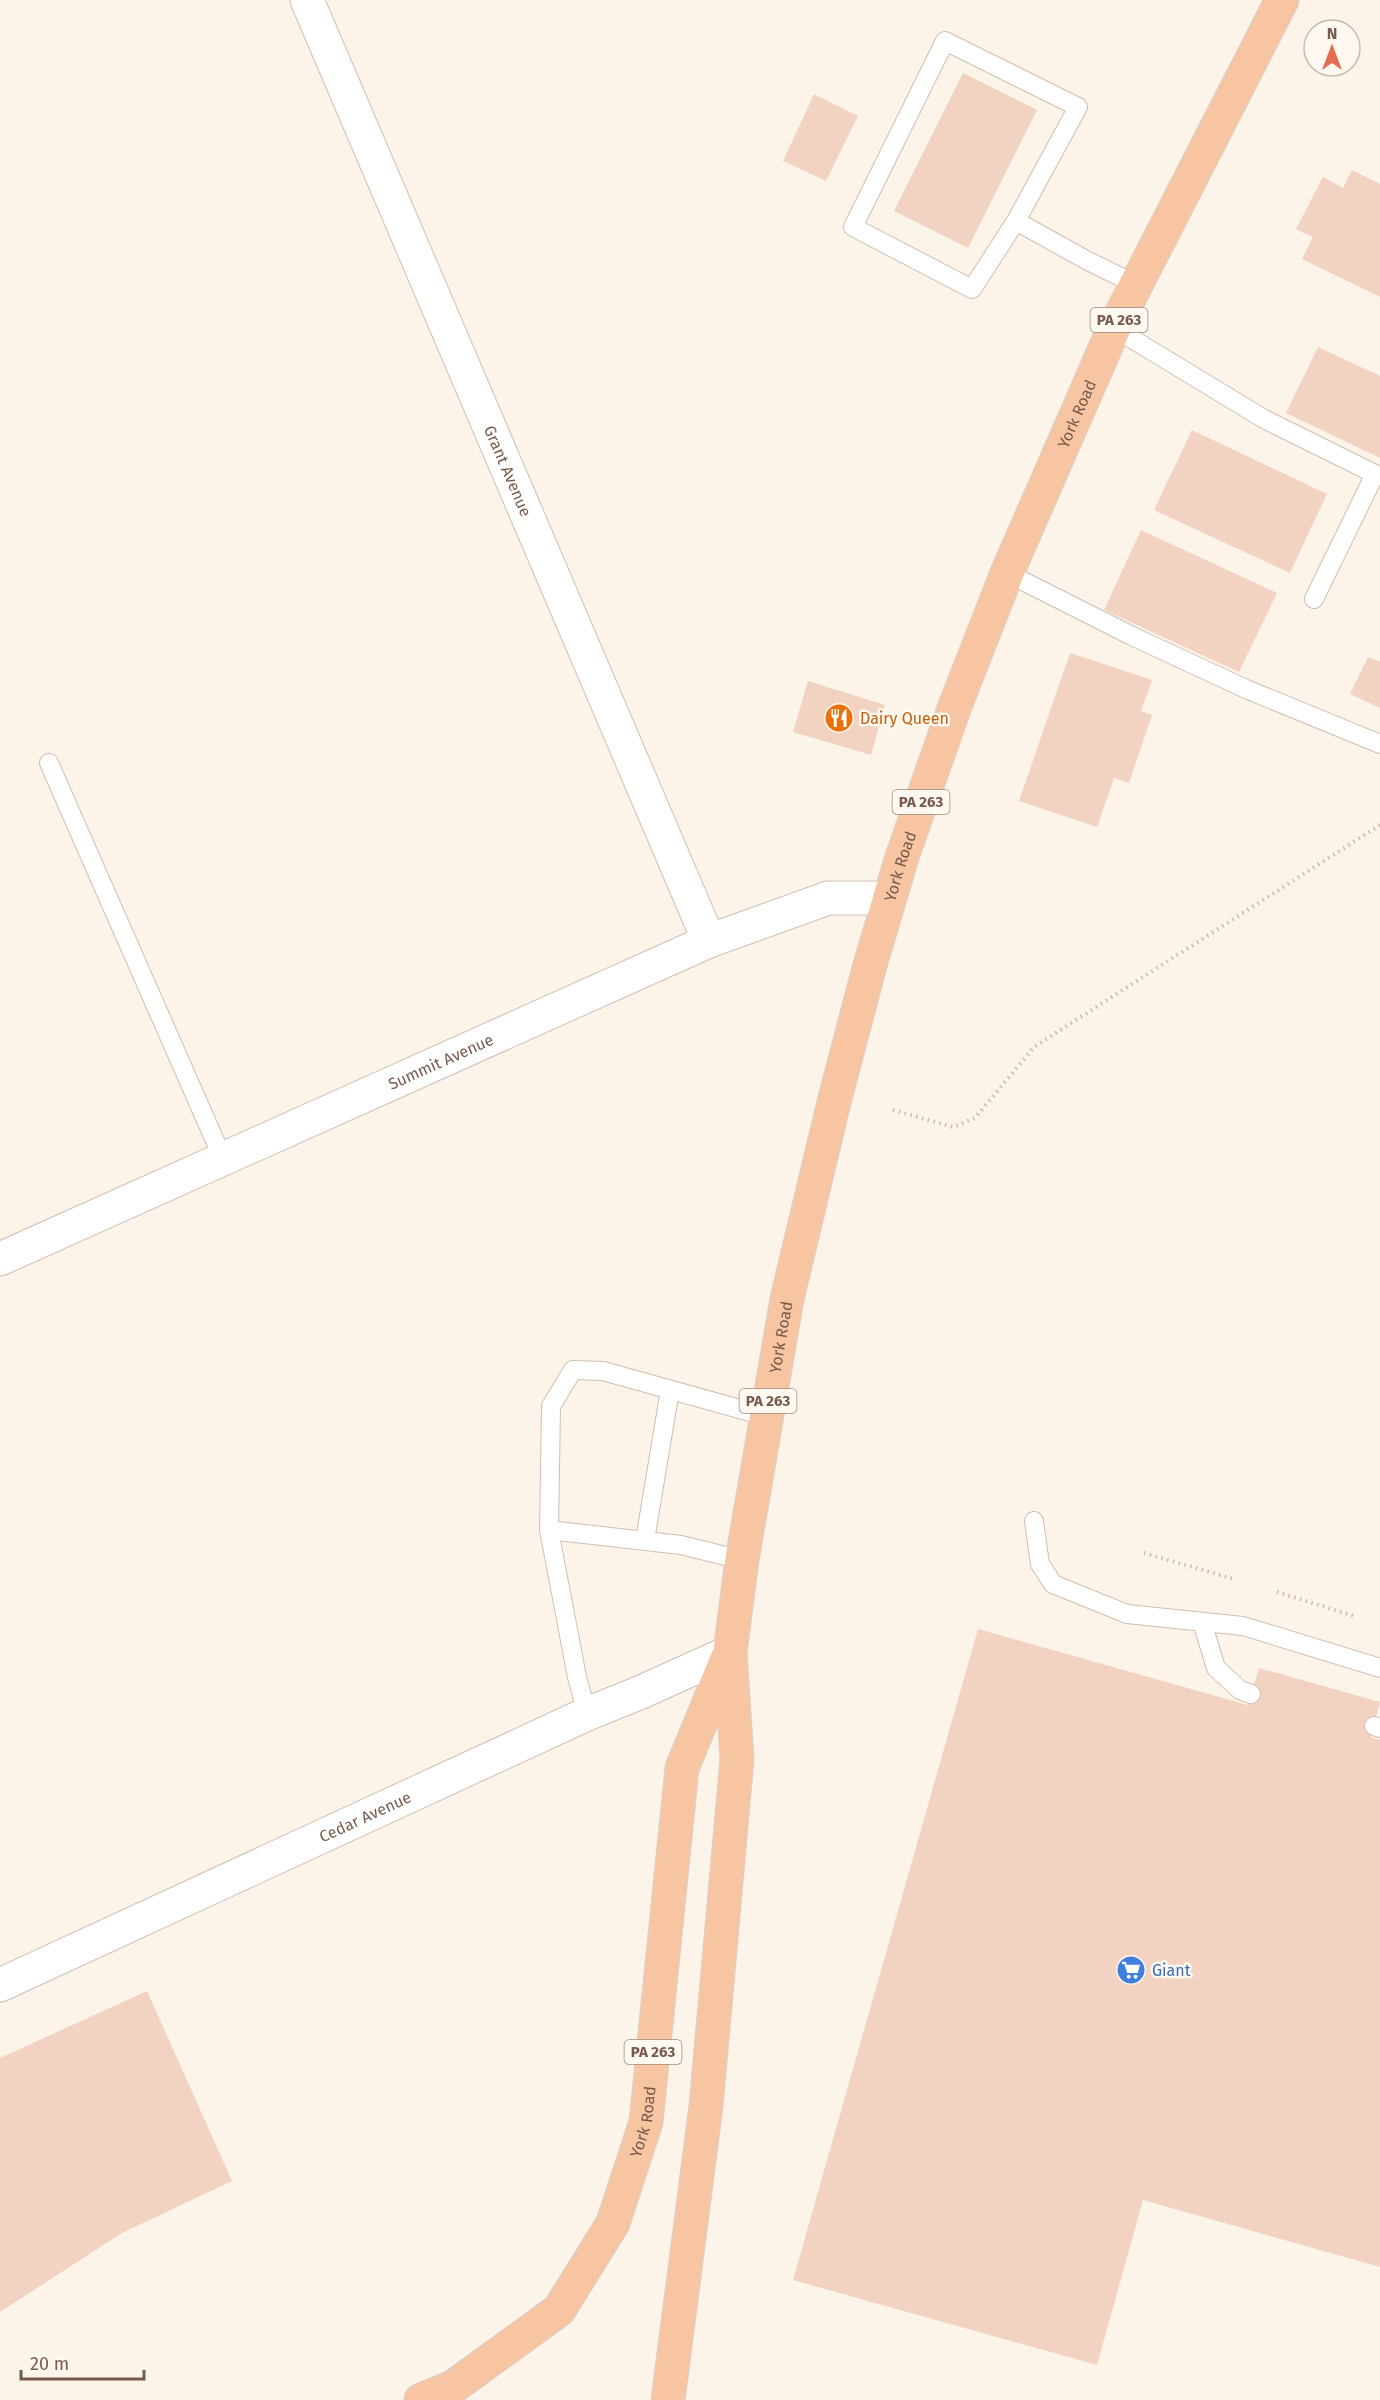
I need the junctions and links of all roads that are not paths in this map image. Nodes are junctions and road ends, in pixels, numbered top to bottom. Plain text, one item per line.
1 (307, 0) edge
2 (1281, 0) edge
3 (1016, 221) junction
4 (1137, 285) junction
5 (1114, 328) junction
6 (1377, 475) edge
7 (1007, 573) junction
8 (1314, 599) dead end
9 (1380, 744) edge
10 (49, 763) dead end
11 (889, 898) junction
12 (709, 941) junction
13 (223, 1159) junction
14 (0, 1259) edge
15 (670, 1390) junction
16 (765, 1416) junction
17 (1034, 1521) dead end
18 (549, 1530) junction
19 (645, 1540) junction
20 (742, 1560) junction
21 (1202, 1622) junction
22 (730, 1652) junction
23 (1380, 1668) edge
24 (1251, 1694) dead end
25 (587, 1714) junction
26 (0, 1985) edge
27 (421, 2400) edge
28 (668, 2400) edge

1 - 12 street, Grant Avenue
2 - 4 highway, York Road / PA 263
3 - 3 lane
3 - 4 lane
4 - 5 highway, York Road / PA 263
5 - 6 lane
5 - 7 highway, York Road / PA 263
6 - 8 lane
7 - 9 lane
7 - 11 highway, York Road / PA 263
10 - 13 lane
11 - 12 street, Summit Avenue
11 - 16 highway, York Road / PA 263
12 - 13 street, Summit Avenue
13 - 14 street, Summit Avenue
15 - 16 lane
15 - 18 lane
15 - 19 lane
16 - 20 highway, York Road / PA 263
17 - 21 lane
18 - 19 lane
18 - 25 lane
19 - 20 lane
20 - 22 highway, York Road / PA 263
21 - 23 lane
21 - 24 lane
22 - 25 street, Cedar Avenue
22 - 27 highway, York Road / PA 263
22 - 28 highway, York Road / PA 263
25 - 26 street, Cedar Avenue

